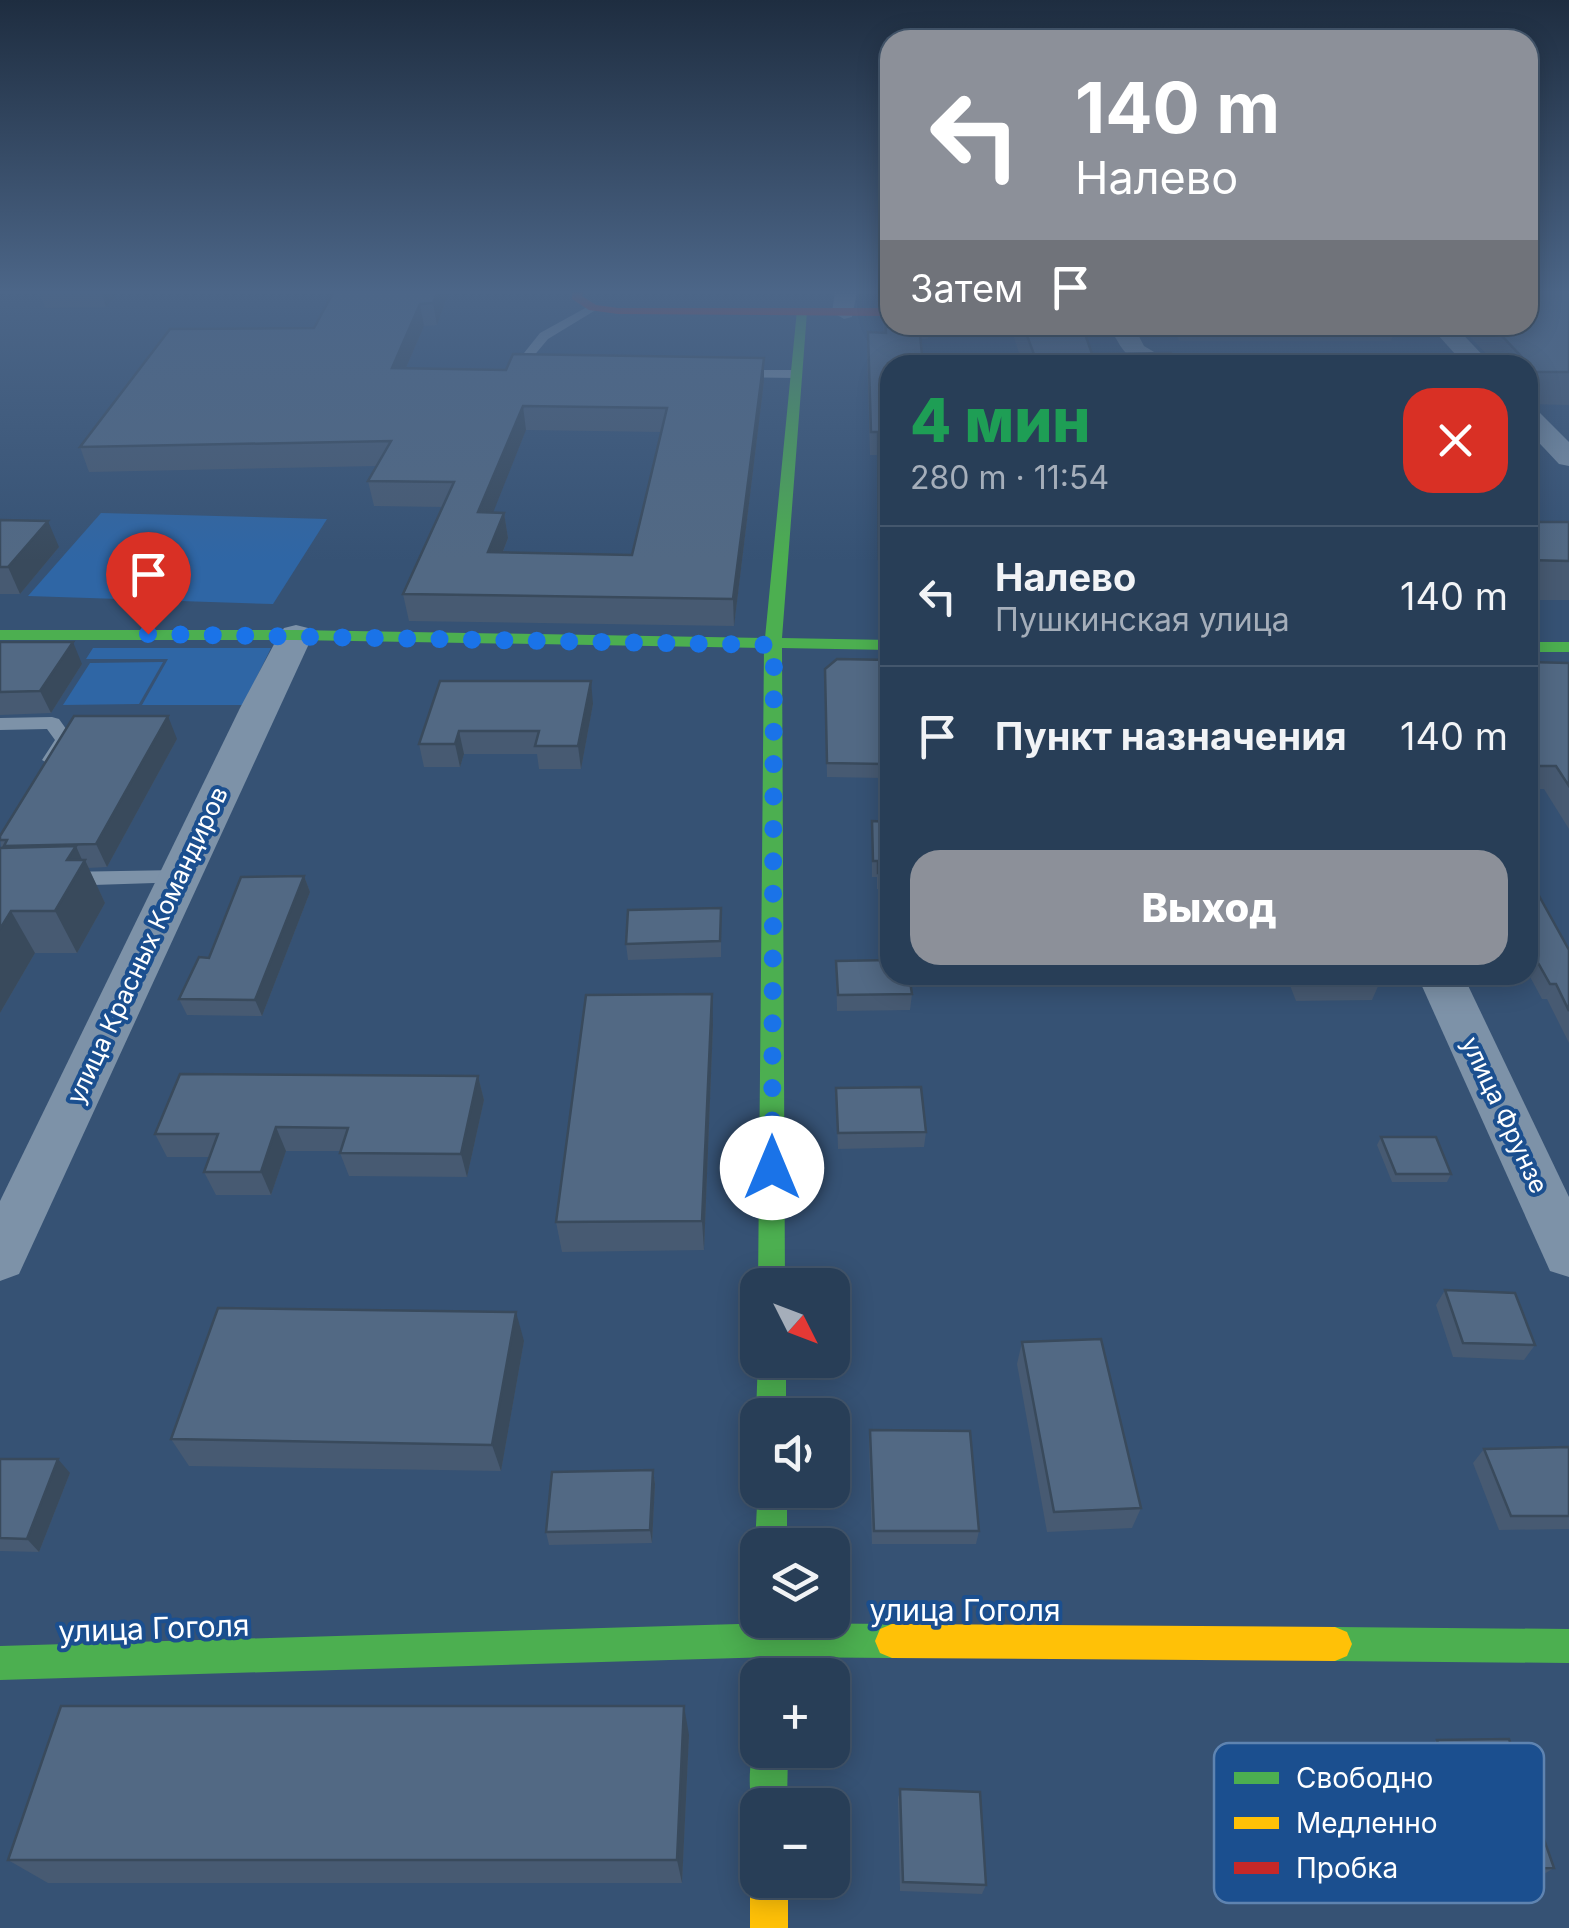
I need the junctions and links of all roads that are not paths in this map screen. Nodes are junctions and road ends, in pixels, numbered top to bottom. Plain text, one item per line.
1 (795, 381) edge
2 (1538, 426) edge
3 (1569, 458) edge
4 (0, 634) edge
5 (296, 635) junction
6 (774, 645) junction
7 (880, 645) edge
8 (1538, 647) edge
9 (1569, 647) edge
10 (0, 724) edge
11 (37, 784) edge
12 (178, 878) junction
13 (40, 880) edge
14 (1445, 985) edge
15 (1569, 1254) edge
16 (0, 1256) edge
17 (771, 1268) edge
18 (771, 1639) edge
19 (1569, 1646) edge
20 (0, 1664) edge
21 (769, 1898) edge
22 (768, 1928) edge

1 - 6 main road
2 - 3 street
4 - 5 main road
5 - 6 main road
5 - 12 street, улица Красных Командиров
6 - 7 main road
6 - 17 main road
8 - 9 main road
10 - 11 lane
12 - 13 lane
12 - 16 street, улица Красных Командиров
14 - 15 street, улица Фрунзе
18 - 19 main road, улица Гоголя
18 - 20 main road, улица Гоголя
21 - 22 main road

